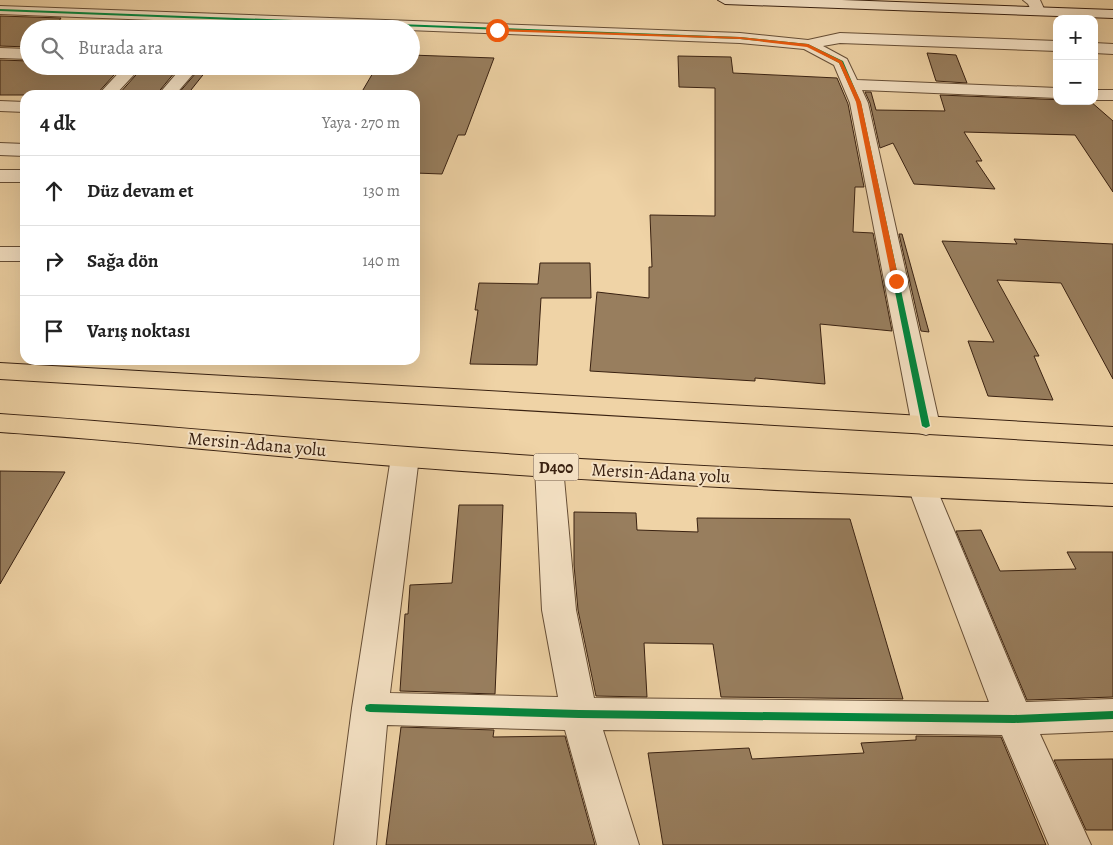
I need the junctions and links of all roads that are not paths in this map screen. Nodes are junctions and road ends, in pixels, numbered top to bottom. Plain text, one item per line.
1 (725, 0) edge
2 (831, 0) edge
3 (900, 3) edge
4 (1034, 6) edge
5 (0, 10) edge
6 (1113, 14) edge
7 (149, 20) edge
8 (420, 30) edge
9 (808, 45) junction
10 (1053, 46) edge
11 (1098, 48) edge
12 (1113, 49) edge
13 (0, 53) edge
14 (20, 54) edge
15 (125, 75) edge
16 (184, 75) edge
17 (851, 85) junction
18 (111, 90) edge
19 (170, 90) edge
20 (1053, 93) edge
21 (1098, 95) edge
22 (1113, 95) edge
23 (0, 106) edge
24 (20, 107) edge
25 (0, 149) edge
26 (20, 150) edge
27 (0, 176) edge
28 (20, 176) edge
29 (0, 254) edge
30 (20, 254) edge
31 (0, 371) edge
32 (0, 424) edge
33 (926, 426) junction
34 (1113, 436) edge
35 (405, 457) junction
36 (549, 467) junction
37 (923, 487) junction
38 (1113, 495) edge
39 (370, 708) junction
40 (579, 714) junction
41 (1113, 715) edge
42 (1014, 720) junction
43 (355, 845) edge
44 (618, 845) edge
45 (1070, 845) edge

1 - 3 street
2 - 3 street
3 - 4 street
4 - 6 street
5 - 7 street
8 - 9 street
9 - 10 street
9 - 17 street
11 - 12 street
13 - 14 street
15 - 18 street
16 - 19 street
17 - 20 street
17 - 33 street
21 - 22 street
23 - 24 street
25 - 26 street
27 - 28 street
29 - 30 street
31 - 33 highway
32 - 35 highway, Mersin-Adana yolu / D400
33 - 34 highway
35 - 36 highway, Mersin-Adana yolu / D400
35 - 39 street
36 - 37 highway, Mersin-Adana yolu / D400
36 - 40 street
37 - 38 highway, Mersin-Adana yolu / D400
37 - 42 street
39 - 40 street
39 - 43 street
40 - 42 street
40 - 44 street
41 - 42 street
42 - 45 street

